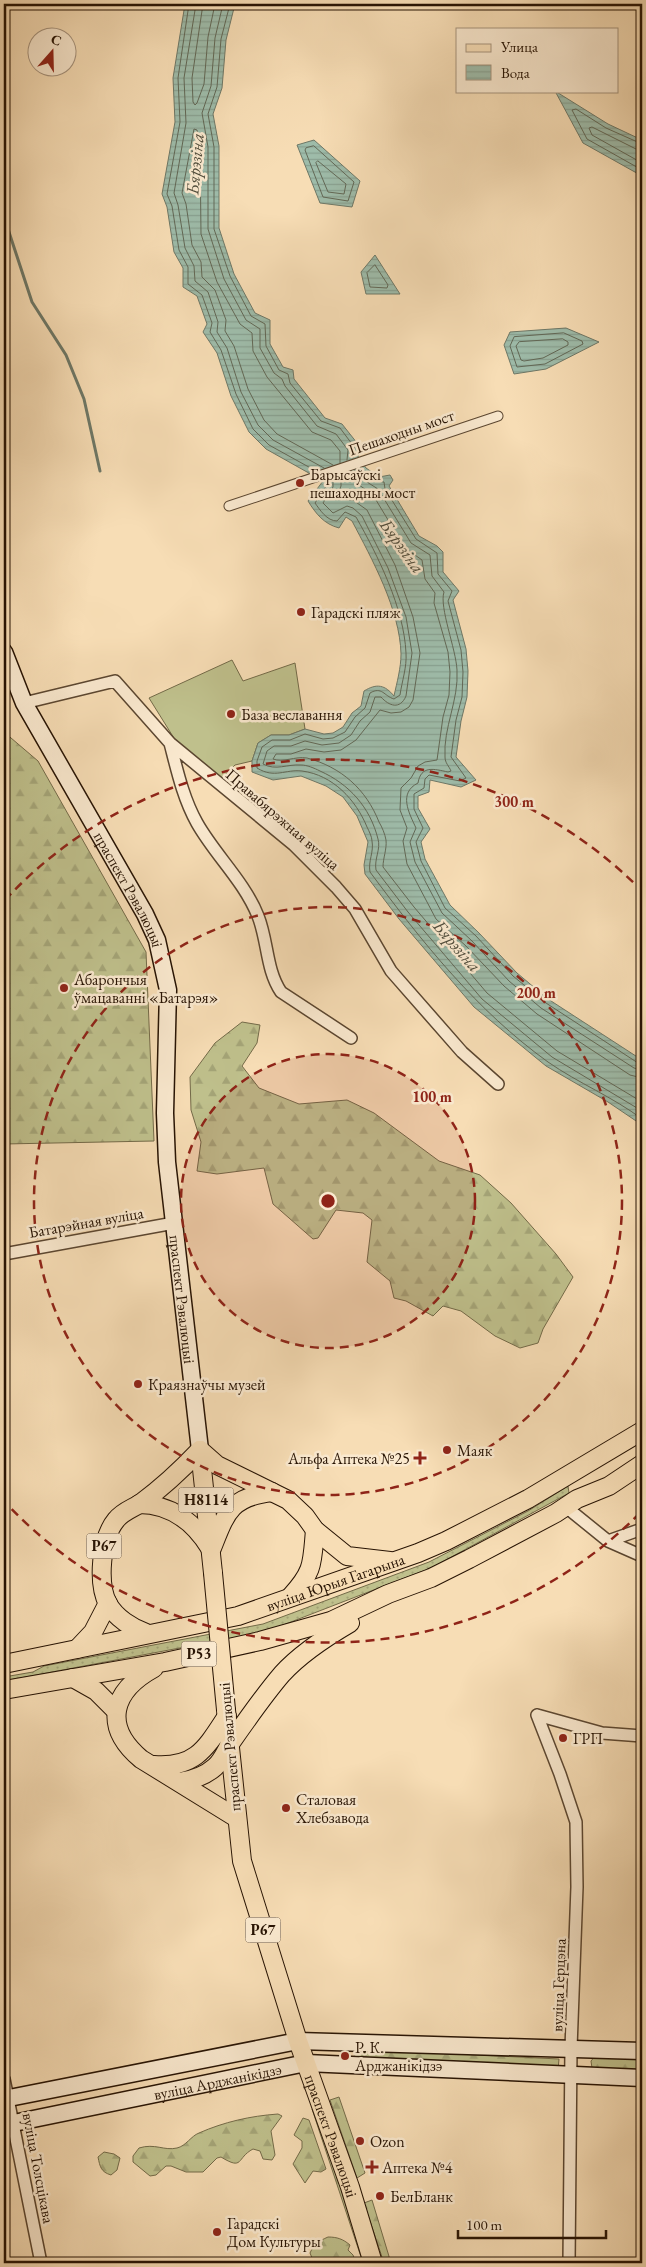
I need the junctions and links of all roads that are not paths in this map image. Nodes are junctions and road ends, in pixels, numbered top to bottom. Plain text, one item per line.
1 (498, 416) dead end
2 (229, 506) dead end
3 (4, 652) edge
4 (24, 703) junction
5 (170, 743) junction
6 (350, 1038) dead end
7 (498, 1084) dead end
8 (174, 1223) junction
9 (4, 1254) edge
10 (642, 1431) edge
11 (200, 1450) junction
12 (642, 1464) edge
13 (272, 1492) junction
14 (139, 1504) junction
15 (566, 1507) junction
16 (642, 1529) edge
17 (315, 1530) junction
18 (608, 1541) junction
19 (211, 1551) junction
20 (642, 1556) edge
21 (395, 1561) junction
22 (388, 1594) junction
23 (291, 1596) junction
24 (108, 1604) junction
25 (146, 1633) junction
26 (77, 1649) junction
27 (164, 1662) junction
28 (4, 1664) edge
29 (73, 1678) junction
30 (4, 1690) edge
31 (116, 1710) junction
32 (226, 1713) junction
33 (642, 1736) edge
34 (229, 1746) junction
35 (154, 1765) junction
36 (180, 1782) junction
37 (236, 1817) junction
38 (298, 2041) junction
39 (572, 2048) junction
40 (642, 2051) edge
41 (306, 2063) junction
42 (571, 2077) junction
43 (642, 2078) edge
44 (4, 2079) edge
45 (6, 2098) edge
46 (9, 2124) edge
47 (41, 2263) edge
48 (373, 2263) edge
49 (569, 2263) edge

1 - 2 street, Пешаходны мост
3 - 4 main road, праспект Рэвалюцыі / Н8114
4 - 5 street, Правабярэжная вуліца
4 - 8 main road, праспект Рэвалюцыі / Н8114
5 - 6 street
5 - 7 street, Правабярэжная вуліца
8 - 9 street, Батарэйная вуліца
8 - 11 main road, праспект Рэвалюцыі / Н8114
10 - 21 main road, вуліца Юрыя Гагарына / Р53
11 - 13 main road
11 - 14 main road, Р67
11 - 19 main road, праспект Рэвалюцыі / Н8114
12 - 15 main road, вуліца Юрыя Гагарына / Р53
13 - 17 main road
13 - 19 main road, Р67
14 - 19 main road
14 - 24 main road, Р67
15 - 18 street
15 - 22 main road, вуліца Юрыя Гагарына / Р53
16 - 18 street
17 - 21 main road
17 - 23 main road
18 - 20 street
19 - 32 main road, праспект Рэвалюцыі / Р67, bridge
21 - 23 main road, вуліца Юрыя Гагарына / Р53
22 - 27 main road, вуліца Юрыя Гагарына / Р53
22 - 34 main road
23 - 25 main road, вуліца Юрыя Гагарына / Р53
24 - 25 main road
24 - 26 main road
25 - 26 main road, вуліца Юрыя Гагарына / Р53
26 - 28 main road, вуліца Юрыя Гагарына / Р53
27 - 29 main road, вуліца Юрыя Гагарына / Р53
27 - 31 main road
29 - 30 main road, вуліца Юрыя Гагарына / Р53
29 - 31 main road
31 - 35 main road
32 - 34 main road, праспект Рэвалюцыі / Р67
32 - 35 main road
33 - 39 street, вуліца Герцэна
34 - 36 main road
34 - 37 main road, праспект Рэвалюцыі / Р67
35 - 36 main road
36 - 37 main road
37 - 38 main road, праспект Рэвалюцыі / Р67
38 - 39 main road, вуліца Арджанікідзэ
38 - 41 main road, праспект Рэвалюцыі / Р67
38 - 45 main road, вуліца Арджанікідзэ
39 - 40 main road, вуліца Арджанікідзэ
39 - 42 street, вуліца Герцэна
41 - 42 main road, вуліца Арджанікідзэ
41 - 46 main road, вуліца Арджанікідзэ
41 - 48 main road, праспект Рэвалюцыі / Р67
42 - 43 main road, вуліца Арджанікідзэ
42 - 49 street, вуліца Герцэна
44 - 45 street, вуліца Толсцікава
45 - 46 street, вуліца Толсцікава
46 - 47 street, вуліца Толсцікава

